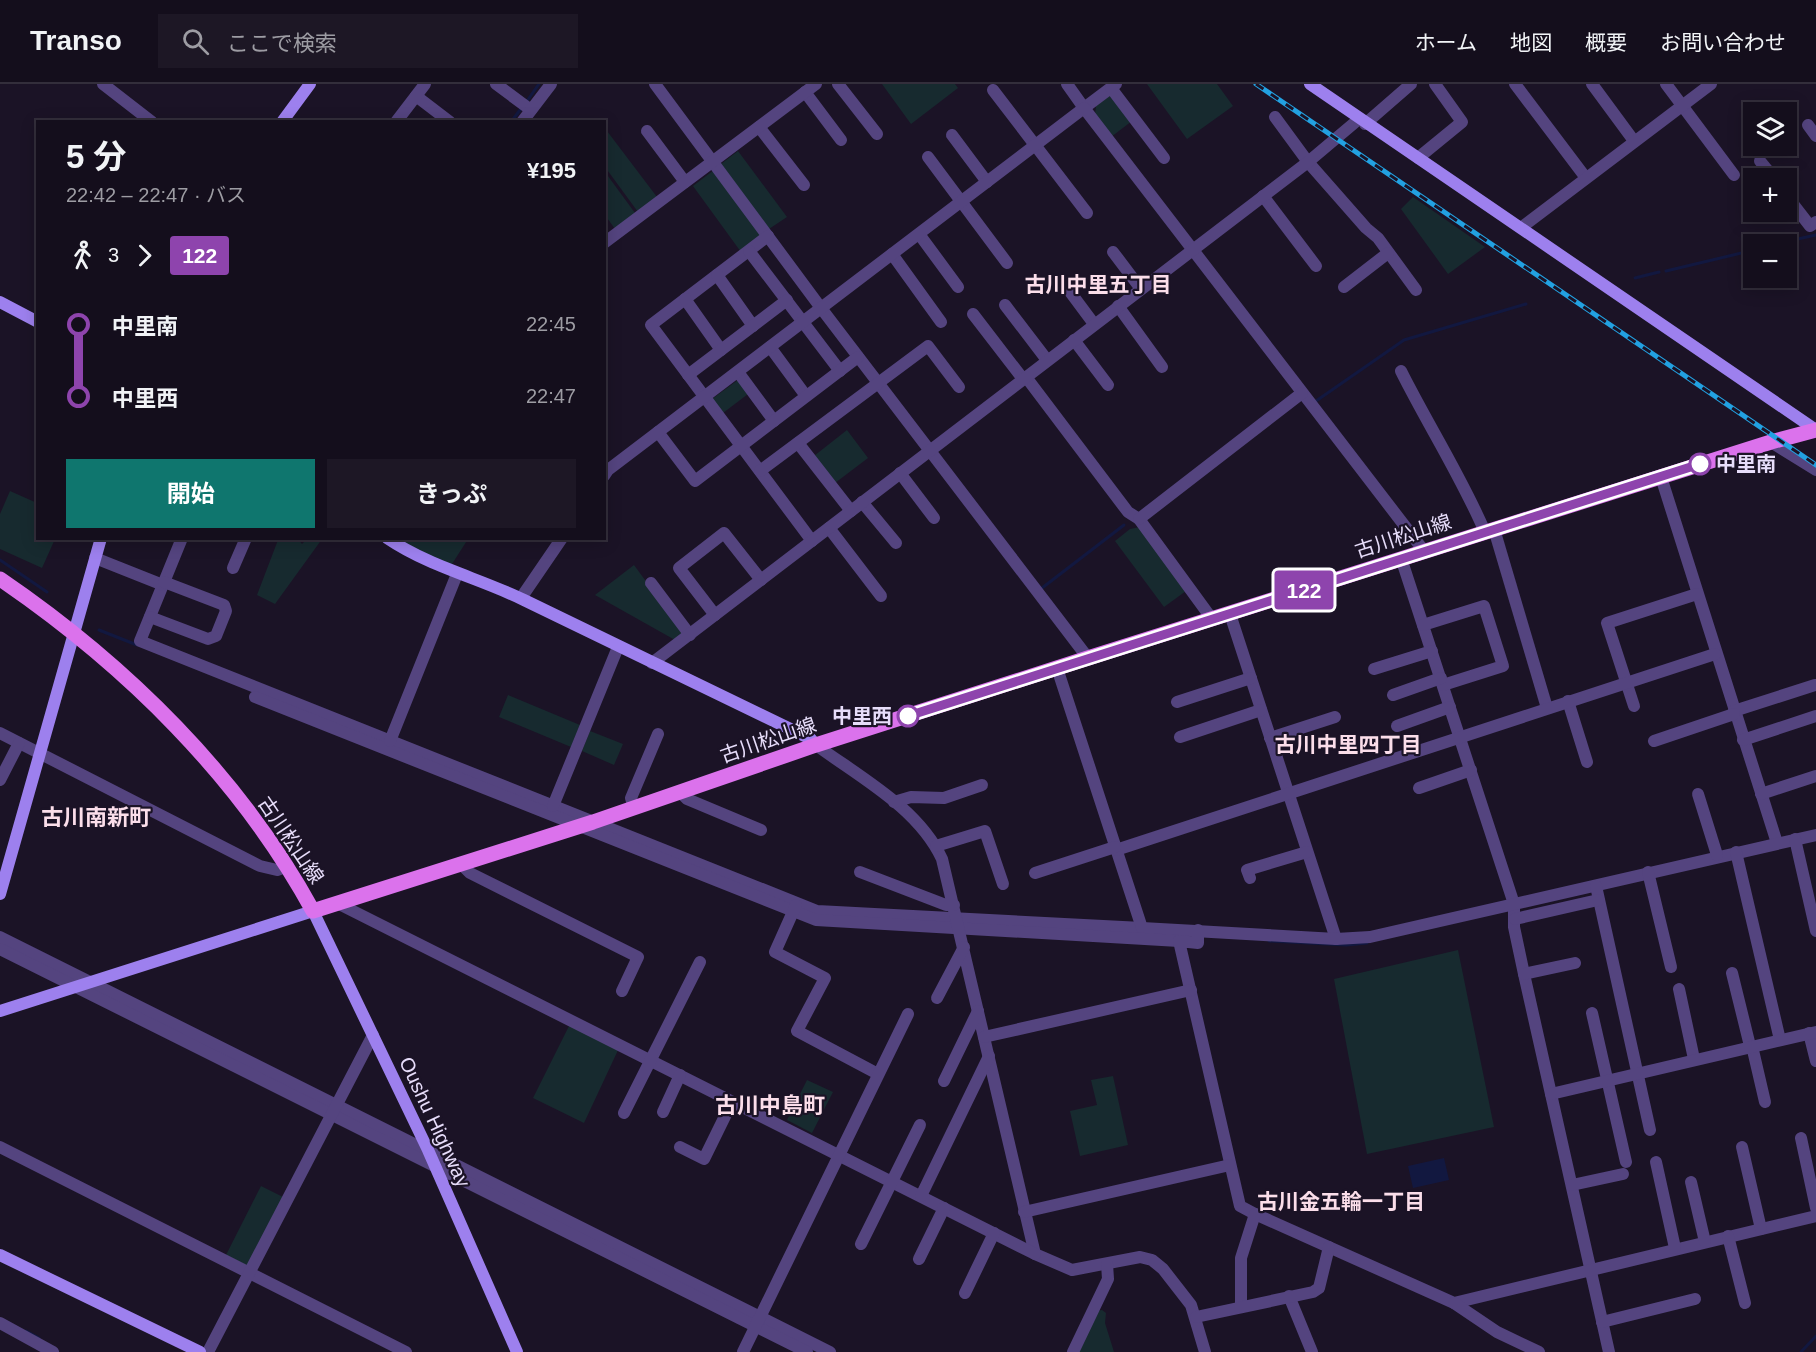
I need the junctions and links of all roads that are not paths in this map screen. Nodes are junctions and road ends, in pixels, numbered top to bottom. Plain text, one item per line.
1 (103, 84) edge
2 (310, 84) edge
3 (425, 84) edge
4 (496, 84) edge
5 (551, 84) edge
6 (655, 84) edge
7 (816, 84) edge
8 (838, 84) edge
9 (1067, 84) edge
10 (1310, 84) edge
11 (1411, 84) edge
12 (1435, 84) edge
13 (1515, 84) edge
14 (1592, 84) edge
15 (1666, 84) edge
16 (1710, 84) edge
17 (1113, 86) edge
18 (993, 90) dead end
19 (805, 92) junction
20 (416, 96) junction
21 (526, 106) junction
22 (1682, 106) junction
23 (1084, 108) junction
24 (1275, 117) dead end
25 (149, 120) edge
26 (283, 120) edge
27 (398, 120) edge
28 (447, 120) edge
29 (522, 120) edge
30 (1362, 122) junction
31 (1808, 125) dead end
32 (759, 127) junction
33 (647, 130) dead end
34 (878, 134) dead end
35 (952, 135) dead end
36 (1816, 136) edge
37 (841, 140) dead end
38 (1634, 141) junction
39 (1035, 145) junction
40 (928, 157) dead end
41 (1164, 158) dead end
42 (1418, 158) junction
43 (1760, 160) dead end
44 (712, 162) junction
45 (1308, 162) junction
46 (1766, 168) edge
47 (1734, 175) dead end
48 (1586, 178) junction
49 (685, 182) junction
50 (987, 182) junction
51 (804, 185) dead end
52 (1263, 196) junction
53 (961, 202) junction
54 (1797, 209) edge
55 (1087, 213) dead end
56 (1816, 222) edge
57 (1522, 226) junction
58 (919, 234) junction
59 (768, 236) junction
60 (606, 241) edge
61 (1192, 250) junction
62 (749, 251) junction
63 (1113, 252) dead end
64 (1388, 253) junction
65 (892, 254) junction
66 (1007, 263) dead end
67 (1316, 266) dead end
68 (717, 275) junction
69 (1062, 281) dead end
70 (958, 287) dead end
71 (1344, 287) dead end
72 (1141, 289) junction
73 (1416, 290) dead end
74 (685, 299) junction
75 (787, 300) junction
76 (0, 302) edge
77 (1005, 306) dead end
78 (1118, 306) junction
79 (821, 308) junction
80 (973, 314) dead end
81 (36, 321) edge
82 (803, 322) junction
83 (941, 322) dead end
84 (1094, 324) junction
85 (753, 326) junction
86 (1074, 340) junction
87 (770, 347) junction
88 (722, 350) junction
89 (858, 357) junction
90 (1047, 360) junction
91 (1162, 367) dead end
92 (840, 371) junction
93 (1401, 371) dead end
94 (738, 372) junction
95 (688, 375) junction
96 (1024, 378) junction
97 (878, 383) junction
98 (1108, 386) dead end
99 (959, 387) dead end
100 (1302, 393) junction
101 (806, 396) junction
102 (704, 397) junction
103 (774, 421) junction
104 (1816, 430) edge
105 (658, 432) junction
106 (1771, 442) junction
107 (798, 443) junction
108 (741, 446) junction
109 (930, 450) junction
110 (1816, 470) edge
111 (606, 471) edge
112 (760, 471) junction
113 (900, 473) junction
114 (1661, 477) junction
115 (862, 502) junction
116 (851, 511) junction
117 (934, 518) dead end
118 (1139, 519) junction
119 (829, 528) junction
120 (1490, 530) junction
121 (100, 540) edge
122 (181, 540) edge
123 (245, 540) edge
124 (390, 540) edge
125 (561, 540) edge
126 (812, 541) junction
127 (896, 543) dead end
128 (1424, 551) junction
129 (95, 558) junction
130 (1401, 558) junction
131 (233, 568) dead end
132 (457, 574) junction
133 (0, 579) edge
134 (761, 580) junction
135 (164, 583) junction
136 (651, 583) dead end
137 (1697, 594) junction
138 (881, 596) dead end
139 (521, 598) junction
140 (1230, 614) junction
141 (715, 615) junction
142 (150, 616) junction
143 (1212, 619) junction
144 (1423, 625) junction
145 (690, 634) junction
146 (74, 635) junction
147 (618, 647) junction
148 (1432, 651) junction
149 (1715, 654) junction
150 (1088, 658) junction
151 (652, 663) junction
152 (1057, 668) junction
153 (1374, 669) dead end
154 (1251, 678) junction
155 (1442, 682) junction
156 (1626, 682) junction
157 (1815, 685) edge
158 (1393, 695) dead end
159 (255, 697) dead end
160 (1568, 701) junction
161 (1177, 702) dead end
162 (1634, 706) dead end
163 (1450, 707) junction
164 (1548, 708) junction
165 (1261, 710) junction
166 (1734, 713) junction
167 (1816, 716) edge
168 (1335, 717) dead end
169 (1397, 726) dead end
170 (0, 733) edge
171 (658, 734) dead end
172 (1460, 736) junction
173 (368, 737) junction
174 (1180, 737) dead end
175 (1270, 738) junction
176 (1743, 740) junction
177 (390, 741) junction
178 (1654, 741) dead end
179 (19, 743) junction
180 (816, 745) junction
181 (41, 752) junction
182 (426, 760) junction
183 (1587, 762) dead end
184 (1471, 770) junction
185 (1816, 776) edge
186 (0, 780) edge
187 (982, 785) dead end
188 (1419, 788) dead end
189 (680, 792) junction
190 (1288, 792) junction
191 (1698, 794) dead end
192 (1761, 794) junction
193 (530, 802) junction
194 (894, 802) junction
195 (553, 806) junction
196 (634, 808) junction
197 (593, 822) junction
198 (577, 826) junction
199 (761, 830) dead end
200 (1816, 835) edge
201 (1777, 843) junction
202 (1796, 843) junction
203 (936, 846) junction
204 (1116, 849) junction
205 (1307, 852) junction
206 (1717, 855) junction
207 (1737, 856) junction
208 (460, 863) junction
209 (288, 866) junction
210 (860, 872) dead end
211 (1035, 873) dead end
212 (1649, 877) junction
213 (1250, 878) dead end
214 (1003, 884) dead end
215 (1597, 893) junction
216 (0, 894) edge
217 (337, 903) junction
218 (794, 908) junction
219 (1514, 910) junction
220 (313, 911) junction
221 (957, 919) junction
222 (1142, 928) junction
223 (1816, 931) edge
224 (1198, 935) junction
225 (0, 937) edge
226 (1336, 939) junction
227 (1179, 941) junction
228 (964, 947) junction
229 (0, 949) edge
230 (700, 962) dead end
231 (1575, 963) dead end
232 (1671, 967) dead end
233 (1732, 973) dead end
234 (1524, 974) junction
235 (91, 982) junction
236 (76, 987) junction
237 (1679, 989) dead end
238 (1191, 990) junction
239 (622, 992) dead end
240 (938, 998) dead end
241 (0, 1011) edge
242 (978, 1011) junction
243 (1592, 1013) dead end
244 (908, 1014) dead end
245 (1813, 1033) edge
246 (373, 1035) junction
247 (984, 1037) junction
248 (1780, 1040) junction
249 (1751, 1046) junction
250 (989, 1056) junction
251 (1694, 1059) junction
252 (651, 1061) junction
253 (1816, 1061) edge
254 (1638, 1073) junction
255 (878, 1074) junction
256 (680, 1075) junction
257 (944, 1081) dead end
258 (1608, 1081) junction
259 (1551, 1094) junction
260 (732, 1102) junction
261 (1765, 1102) dead end
262 (334, 1110) junction
263 (663, 1112) dead end
264 (624, 1113) dead end
265 (920, 1125) dead end
266 (1650, 1130) dead end
267 (1801, 1138) dead end
268 (0, 1147) edge
269 (680, 1147) dead end
270 (1742, 1147) dead end
271 (428, 1150) junction
272 (840, 1156) junction
273 (1656, 1162) dead end
274 (1230, 1165) junction
275 (436, 1168) junction
276 (892, 1182) junction
277 (1691, 1182) dead end
278 (1572, 1185) junction
279 (921, 1196) junction
280 (944, 1208) junction
281 (1816, 1208) edge
282 (1024, 1212) junction
283 (1255, 1214) junction
284 (1816, 1216) edge
285 (551, 1219) junction
286 (1761, 1229) junction
287 (994, 1233) junction
288 (1728, 1236) junction
289 (1705, 1242) junction
290 (861, 1244) dead end
291 (1329, 1247) junction
292 (1675, 1248) junction
293 (1035, 1254) junction
294 (0, 1255) edge
295 (919, 1259) dead end
296 (1107, 1264) junction
297 (1591, 1269) junction
298 (249, 1273) junction
299 (965, 1293) dead end
300 (1289, 1296) junction
301 (1695, 1299) dead end
302 (1454, 1303) junction
303 (1745, 1303) dead end
304 (1242, 1307) junction
305 (1196, 1317) junction
306 (758, 1321) junction
307 (1602, 1322) junction
308 (0, 1323) edge
309 (53, 1352) edge
310 (200, 1352) edge
311 (208, 1352) edge
312 (406, 1352) edge
313 (517, 1352) edge
314 (743, 1352) edge
315 (807, 1352) edge
316 (831, 1352) edge
317 (1073, 1352) edge
318 (1205, 1352) edge
319 (1312, 1352) edge
320 (1539, 1352) edge
321 (1609, 1352) edge

1 - 25 street
2 - 26 street
3 - 20 street
4 - 21 street
5 - 21 street
6 - 44 street
7 - 19 street
8 - 34 street
9 - 23 street
10 - 30 street
11 - 30 street
12 - 42 street
13 - 48 street
14 - 38 street
15 - 22 street
16 - 22 street
17 - 23 street
17 - 41 street
18 - 39 street
19 - 32 street
19 - 37 street
20 - 27 street
20 - 28 street
21 - 29 street
22 - 38 street
22 - 47 street
23 - 39 street
23 - 61 street
24 - 45 street
30 - 42 street
30 - 45 street
31 - 36 street
32 - 44 street
32 - 51 street
33 - 49 street
35 - 50 street
38 - 48 street
39 - 50 street
39 - 55 street
40 - 53 street
42 - 57 street
43 - 46 street
44 - 49 street
44 - 59 street
45 - 52 street
45 - 64 street
48 - 57 street
49 - 60 street
50 - 53 street
52 - 61 street
52 - 67 street
53 - 58 street
53 - 66 street
54 - 56 street
57 - 104 street
58 - 65 street
58 - 70 street
59 - 62 street
59 - 79 street
61 - 72 street
61 - 100 street
62 - 68 street
62 - 75 street
63 - 72 street
64 - 71 street
64 - 73 street
65 - 79 street
65 - 83 street
68 - 74 street
68 - 85 street
69 - 84 street
72 - 78 street
74 - 88 street
74 - 95 street
75 - 82 street
75 - 85 street
76 - 81 street
77 - 90 street
78 - 84 street
78 - 91 street
79 - 82 street
79 - 89 street
80 - 96 street
82 - 87 street
82 - 92 street
84 - 86 street
85 - 88 street
86 - 90 street
86 - 98 street
87 - 94 street
87 - 101 street
88 - 95 street
89 - 92 street
89 - 97 street
90 - 96 street
92 - 101 street
93 - 120 street
94 - 102 street
94 - 103 street
95 - 102 street
96 - 109 street
96 - 118 street
97 - 99 street
97 - 107 street
97 - 109 street
100 - 118 street
100 - 128 street
101 - 103 street
102 - 105 street
102 - 108 street
103 - 108 street
104 - 106 main road, 古川松山線
105 - 108 street
105 - 111 street
106 - 110 street
106 - 114 main road, 古川松山線
107 - 112 street
107 - 116 street
108 - 112 street
109 - 113 street
109 - 150 street
112 - 126 street
113 - 115 street
113 - 117 street
114 - 120 main road, 古川松山線
114 - 137 street
115 - 116 street
115 - 127 street
116 - 119 street
118 - 143 street
119 - 126 street
119 - 138 street
120 - 128 main road, 古川松山線
120 - 164 street
121 - 129 street
122 - 135 street
123 - 131 street
124 - 132 street
125 - 139 street
126 - 134 street
128 - 130 main road, 古川松山線
129 - 135 street
129 - 146 street
130 - 140 main road, 古川松山線
130 - 144 street
132 - 139 street
132 - 177 street
133 - 146 main road, 古川松山線
134 - 141 street
134 - 141 street
135 - 142 street
135 - 142 street
136 - 145 street
137 - 149 street
137 - 156 street
139 - 147 street
140 - 143 main road, 古川松山線
140 - 154 street
141 - 145 street
142 - 173 street
143 - 150 main road, 古川松山線
144 - 148 street
144 - 155 street
145 - 151 street
146 - 181 street
146 - 209 main road, 古川松山線
147 - 151 street
147 - 195 street
148 - 153 street
148 - 155 street
149 - 156 street
149 - 166 street
150 - 152 main road, 古川松山線
151 - 180 street
152 - 180 main road, 古川松山線
152 - 204 street
154 - 161 street
154 - 165 street
155 - 158 street
155 - 163 street
156 - 160 street
156 - 162 street
157 - 166 street
159 - 173 street
160 - 164 street
160 - 183 street
163 - 169 street
163 - 172 street
164 - 172 street
165 - 174 street
165 - 175 street
166 - 176 street
166 - 178 street
167 - 176 street
168 - 175 street
170 - 179 street
171 - 196 street
172 - 184 street
172 - 190 street
173 - 177 street
173 - 182 street
175 - 190 street
176 - 192 street
177 - 182 street
179 - 181 street
179 - 186 street
180 - 189 main road, 古川松山線
180 - 194 street
181 - 209 street
181 - 216 street
182 - 193 street
184 - 188 street
184 - 219 street
185 - 192 street
187 - 194 street
189 - 196 main road, 古川松山線
189 - 199 street
190 - 204 street
190 - 205 street
191 - 206 street
192 - 201 street
193 - 195 street
193 - 198 street
194 - 203 street
195 - 197 street
196 - 197 main road, 古川松山線
197 - 198 main road, 古川松山線
197 - 218 street
198 - 208 main road, 古川松山線
198 - 218 street
200 - 202 street
201 - 202 street
201 - 207 street
202 - 223 street
203 - 214 street
203 - 221 street
204 - 211 street
204 - 222 street
205 - 213 street
205 - 226 street
206 - 207 street
206 - 212 street
207 - 248 street
208 - 217 main road, 古川松山線
208 - 239 street
209 - 220 main road, 古川松山線
210 - 221 street
212 - 215 street
212 - 232 street
215 - 219 street
215 - 254 street
217 - 220 main road, 古川松山線
217 - 252 street
218 - 221 street
218 - 255 street
219 - 226 street
219 - 234 street
220 - 235 street
220 - 246 street, Oushu Highway
221 - 222 street
221 - 227 street
221 - 228 street
222 - 224 street
224 - 226 street
224 - 227 street
225 - 235 street
227 - 238 street
228 - 240 street
228 - 242 street
229 - 236 street
230 - 252 street
231 - 234 street
233 - 249 street
234 - 259 street
235 - 236 street
235 - 262 street
236 - 241 street
236 - 262 street
237 - 251 street
238 - 247 street
238 - 274 street
242 - 247 street
242 - 257 street
243 - 258 street
244 - 255 street
245 - 248 street
245 - 253 street
246 - 262 street
246 - 271 street, Oushu Highway
247 - 250 street
248 - 249 street
249 - 251 street
249 - 261 street
250 - 279 street
250 - 282 street
251 - 254 street
252 - 256 street
252 - 264 street
254 - 258 street
254 - 266 street
255 - 272 street
256 - 260 street
256 - 263 street
258 - 259 street
258 - 278 street
259 - 278 street
260 - 269 street
260 - 272 street
262 - 271 street
262 - 275 street
262 - 298 street
265 - 276 street
267 - 281 street
268 - 298 street
270 - 286 street
271 - 275 street, Oushu Highway
271 - 285 street
272 - 276 street
272 - 306 street
273 - 292 street
274 - 282 street
274 - 283 street
275 - 285 street
275 - 313 street, Oushu Highway
276 - 279 street
276 - 290 street
277 - 289 street
278 - 297 street
279 - 280 street
280 - 287 street
280 - 295 street
282 - 293 street
283 - 291 street
283 - 304 street
284 - 286 street
285 - 306 street
286 - 288 street
287 - 293 street
287 - 299 street
288 - 289 street
288 - 303 street
289 - 292 street
291 - 300 street
291 - 302 street
292 - 297 street
293 - 296 street
294 - 310 street
296 - 305 street
296 - 317 street
297 - 302 street
297 - 307 street
298 - 311 street
298 - 312 street
300 - 304 street
300 - 319 street
301 - 307 street
302 - 320 street
304 - 305 street
305 - 318 street
306 - 314 street
306 - 315 street
306 - 316 street
307 - 321 street
308 - 309 street

